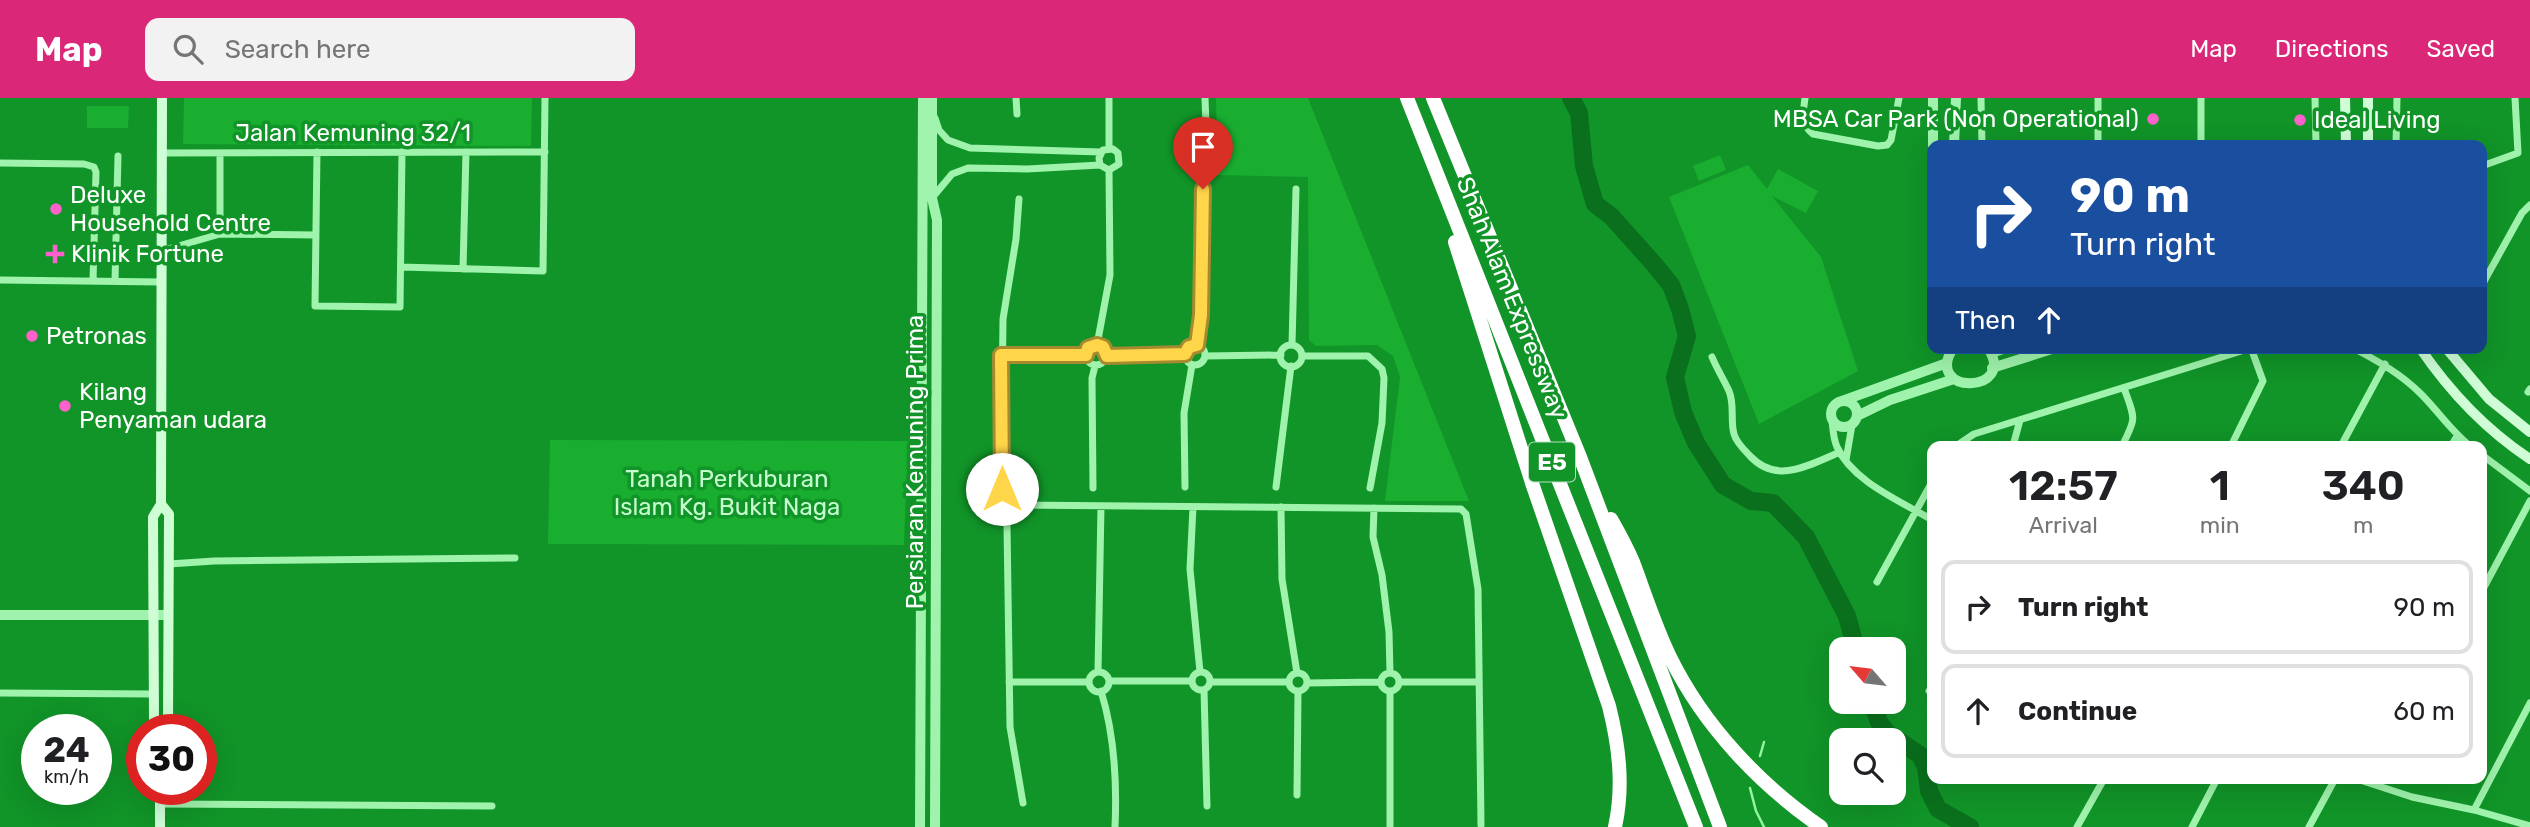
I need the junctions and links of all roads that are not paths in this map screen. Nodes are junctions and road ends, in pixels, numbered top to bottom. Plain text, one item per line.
1 (162, 98) edge
2 (545, 98) edge
3 (923, 98) edge
4 (1016, 98) edge
5 (1109, 98) edge
6 (1205, 98) edge
7 (1407, 98) edge
8 (1433, 98) edge
9 (1805, 98) edge
10 (1899, 98) edge
11 (1933, 98) edge
12 (1956, 98) edge
13 (1981, 98) edge
14 (2098, 98) edge
15 (2201, 98) edge
16 (2315, 98) edge
17 (2345, 98) edge
18 (2368, 98) edge
19 (2397, 98) edge
20 (2515, 98) edge
21 (932, 102) edge
22 (1017, 114) dead end
23 (1206, 125) dead end
24 (1933, 140) edge
25 (1954, 140) edge
26 (1982, 140) edge
27 (2098, 140) edge
28 (2201, 140) edge
29 (2316, 140) edge
30 (2346, 140) edge
31 (2368, 140) edge
32 (2396, 140) edge
33 (1109, 148) junction
34 (1000, 149) junction
35 (317, 152) junction
36 (402, 152) junction
37 (466, 152) junction
38 (545, 152) junction
39 (1101, 152) junction
40 (162, 153) junction
41 (220, 153) junction
42 (118, 156) dead end
43 (0, 163) edge
44 (2487, 164) edge
45 (1100, 165) junction
46 (1000, 167) junction
47 (1109, 170) junction
48 (1437, 172) junction
49 (1203, 189) dead end
50 (1296, 189) dead end
51 (932, 198) junction
52 (1019, 199) dead end
53 (2530, 205) edge
54 (220, 234) junction
55 (316, 235) junction
56 (161, 251) junction
57 (401, 267) junction
58 (463, 269) junction
59 (2487, 276) edge
60 (0, 280) edge
61 (93, 281) junction
62 (115, 281) junction
63 (161, 282) junction
64 (1097, 345) junction
65 (1197, 345) junction
66 (1292, 345) junction
67 (1185, 354) junction
68 (1950, 354) edge
69 (1990, 354) edge
70 (2036, 354) edge
71 (2232, 354) edge
72 (2253, 354) edge
73 (2365, 354) edge
74 (2424, 354) edge
75 (2451, 354) edge
76 (1001, 355) junction
77 (1086, 355) junction
78 (1281, 355) junction
79 (1107, 356) junction
80 (1205, 356) junction
81 (1302, 356) junction
82 (1712, 357) dead end
83 (1947, 363) junction
84 (2385, 364) junction
85 (1192, 365) junction
86 (1095, 366) junction
87 (1291, 366) junction
88 (1992, 368) junction
89 (1954, 379) junction
90 (2124, 388) junction
91 (1842, 401) junction
92 (1832, 420) junction
93 (1854, 420) junction
94 (2020, 420) junction
95 (2530, 432) edge
96 (2457, 436) junction
97 (1964, 441) edge
98 (2014, 441) edge
99 (2125, 441) edge
100 (2233, 441) edge
101 (2344, 441) edge
102 (2454, 441) edge
103 (2464, 441) edge
104 (1840, 452) junction
105 (1580, 457) junction
106 (2487, 459) edge
107 (2530, 459) edge
108 (1846, 460) junction
109 (1185, 487) dead end
110 (1276, 487) dead end
111 (1093, 488) dead end
112 (1370, 488) dead end
113 (1002, 489) dead end
114 (2530, 491) edge
115 (1927, 492) edge
116 (2530, 501) edge
117 (161, 504) junction
118 (1101, 506) junction
119 (1193, 507) junction
120 (1281, 507) junction
121 (1374, 508) junction
122 (1917, 511) junction
123 (1927, 517) edge
124 (515, 558) dead end
125 (169, 564) junction
126 (1877, 582) dead end
127 (2487, 582) edge
128 (0, 615) edge
129 (154, 615) junction
130 (167, 615) junction
131 (1098, 672) junction
132 (1200, 672) junction
133 (1297, 673) junction
134 (1390, 673) junction
135 (1109, 681) junction
136 (1191, 681) junction
137 (1009, 682) junction
138 (1089, 682) junction
139 (1210, 682) junction
140 (1288, 682) junction
141 (1307, 682) junction
142 (1380, 682) junction
143 (1399, 682) junction
144 (1478, 682) junction
145 (1204, 690) junction
146 (1101, 691) junction
147 (1298, 691) junction
148 (0, 692) edge
149 (1390, 692) junction
150 (155, 694) junction
151 (2530, 703) edge
152 (154, 714) edge
153 (168, 714) edge
154 (2101, 784) edge
155 (2214, 784) edge
156 (2331, 784) edge
157 (2372, 784) edge
158 (1297, 795) dead end
159 (1023, 803) dead end
160 (217, 804) edge
161 (160, 805) edge
162 (492, 806) dead end
163 (1207, 806) dead end
164 (2474, 810) junction
165 (1480, 825) edge
166 (2530, 826) edge
167 (160, 827) edge
168 (920, 827) edge
169 (936, 827) edge
170 (1115, 827) edge
171 (1390, 827) edge
172 (1615, 827) edge
173 (1696, 827) edge
174 (1720, 827) edge
175 (1821, 827) edge
176 (2077, 827) edge
177 (2192, 827) edge
178 (2309, 827) edge

1 - 40 main road
2 - 38 street
3 - 168 street, Persiaran Kemuning Prima
4 - 22 street
5 - 33 street
6 - 23 street
7 - 48 highway, Shah Alam Expressway / E5
8 - 105 highway, Shah Alam Expressway / E5
9 - 10 street
11 - 24 street
12 - 25 street
13 - 26 street
14 - 27 street
15 - 28 street
16 - 29 street
17 - 30 main road
18 - 31 main road
19 - 32 street
20 - 44 street
21 - 34 street
21 - 51 street, Persiaran Kemuning Prima
33 - 39 street
33 - 47 street
34 - 39 street
34 - 46 street
35 - 36 street, Jalan Kemuning 32/1
35 - 41 street, Jalan Kemuning 32/1
35 - 55 street
36 - 37 street, Jalan Kemuning 32/1
36 - 57 street
37 - 38 street, Jalan Kemuning 32/1
37 - 58 street
38 - 58 street
39 - 45 street
40 - 41 street, Jalan Kemuning 32/1
40 - 56 main road
41 - 54 street
42 - 62 street
43 - 61 street
45 - 46 street
45 - 47 street
46 - 51 street
47 - 64 street
48 - 172 highway
48 - 173 highway, Shah Alam Expressway / E5
49 - 65 street
50 - 66 street
51 - 169 street, Persiaran Kemuning Prima
52 - 76 street
53 - 59 street
54 - 55 street
54 - 56 street
55 - 57 street
56 - 63 main road
57 - 58 street
60 - 61 street
61 - 62 street
62 - 63 street
63 - 117 main road
64 - 77 street
64 - 79 street
65 - 67 street
65 - 80 street
66 - 78 street
66 - 81 street
67 - 79 street
67 - 85 street
68 - 83 street
69 - 88 street
70 - 88 street
71 - 90 street
72 - 100 street
73 - 84 street
74 - 107 main road
75 - 95 main road
76 - 77 street
76 - 113 street
77 - 86 street
78 - 80 street
78 - 87 street
79 - 86 street
80 - 85 street
81 - 87 street
81 - 112 street
82 - 104 street
83 - 89 street
83 - 91 street
84 - 96 street
84 - 101 street
85 - 109 street
86 - 111 street
87 - 110 street
88 - 89 street
89 - 93 street
90 - 94 street
90 - 99 street
91 - 92 street
91 - 93 street
92 - 93 street
92 - 104 street
93 - 108 street
94 - 97 street
94 - 98 street
96 - 102 street
96 - 103 street
104 - 108 street
105 - 174 highway, Shah Alam Expressway / E5
105 - 175 highway
106 - 114 street
108 - 122 street
115 - 122 street
116 - 127 street
117 - 125 main road
117 - 129 main road
118 - 119 street
118 - 131 street
118 - 137 street
119 - 120 street
119 - 132 street
120 - 121 street
120 - 133 street
121 - 134 street
121 - 144 street
122 - 123 street
122 - 126 street
124 - 125 street
125 - 130 main road
128 - 129 street
129 - 130 street
129 - 150 main road
130 - 153 main road
131 - 135 street
131 - 138 street
132 - 136 street
132 - 139 street
133 - 140 street
133 - 141 street
134 - 142 street
134 - 143 street
135 - 136 street
135 - 146 street
136 - 145 street
137 - 138 street
137 - 159 street
138 - 146 street
139 - 140 street
139 - 145 street
140 - 147 street
141 - 142 street
141 - 147 street
142 - 149 street
143 - 144 street
143 - 149 street
144 - 165 street
145 - 163 street
146 - 170 street
147 - 158 street
148 - 150 street
149 - 171 street
150 - 152 main road
151 - 164 street
154 - 176 street
155 - 177 street
156 - 178 street
157 - 164 street
160 - 162 street
161 - 167 main road
164 - 166 street

